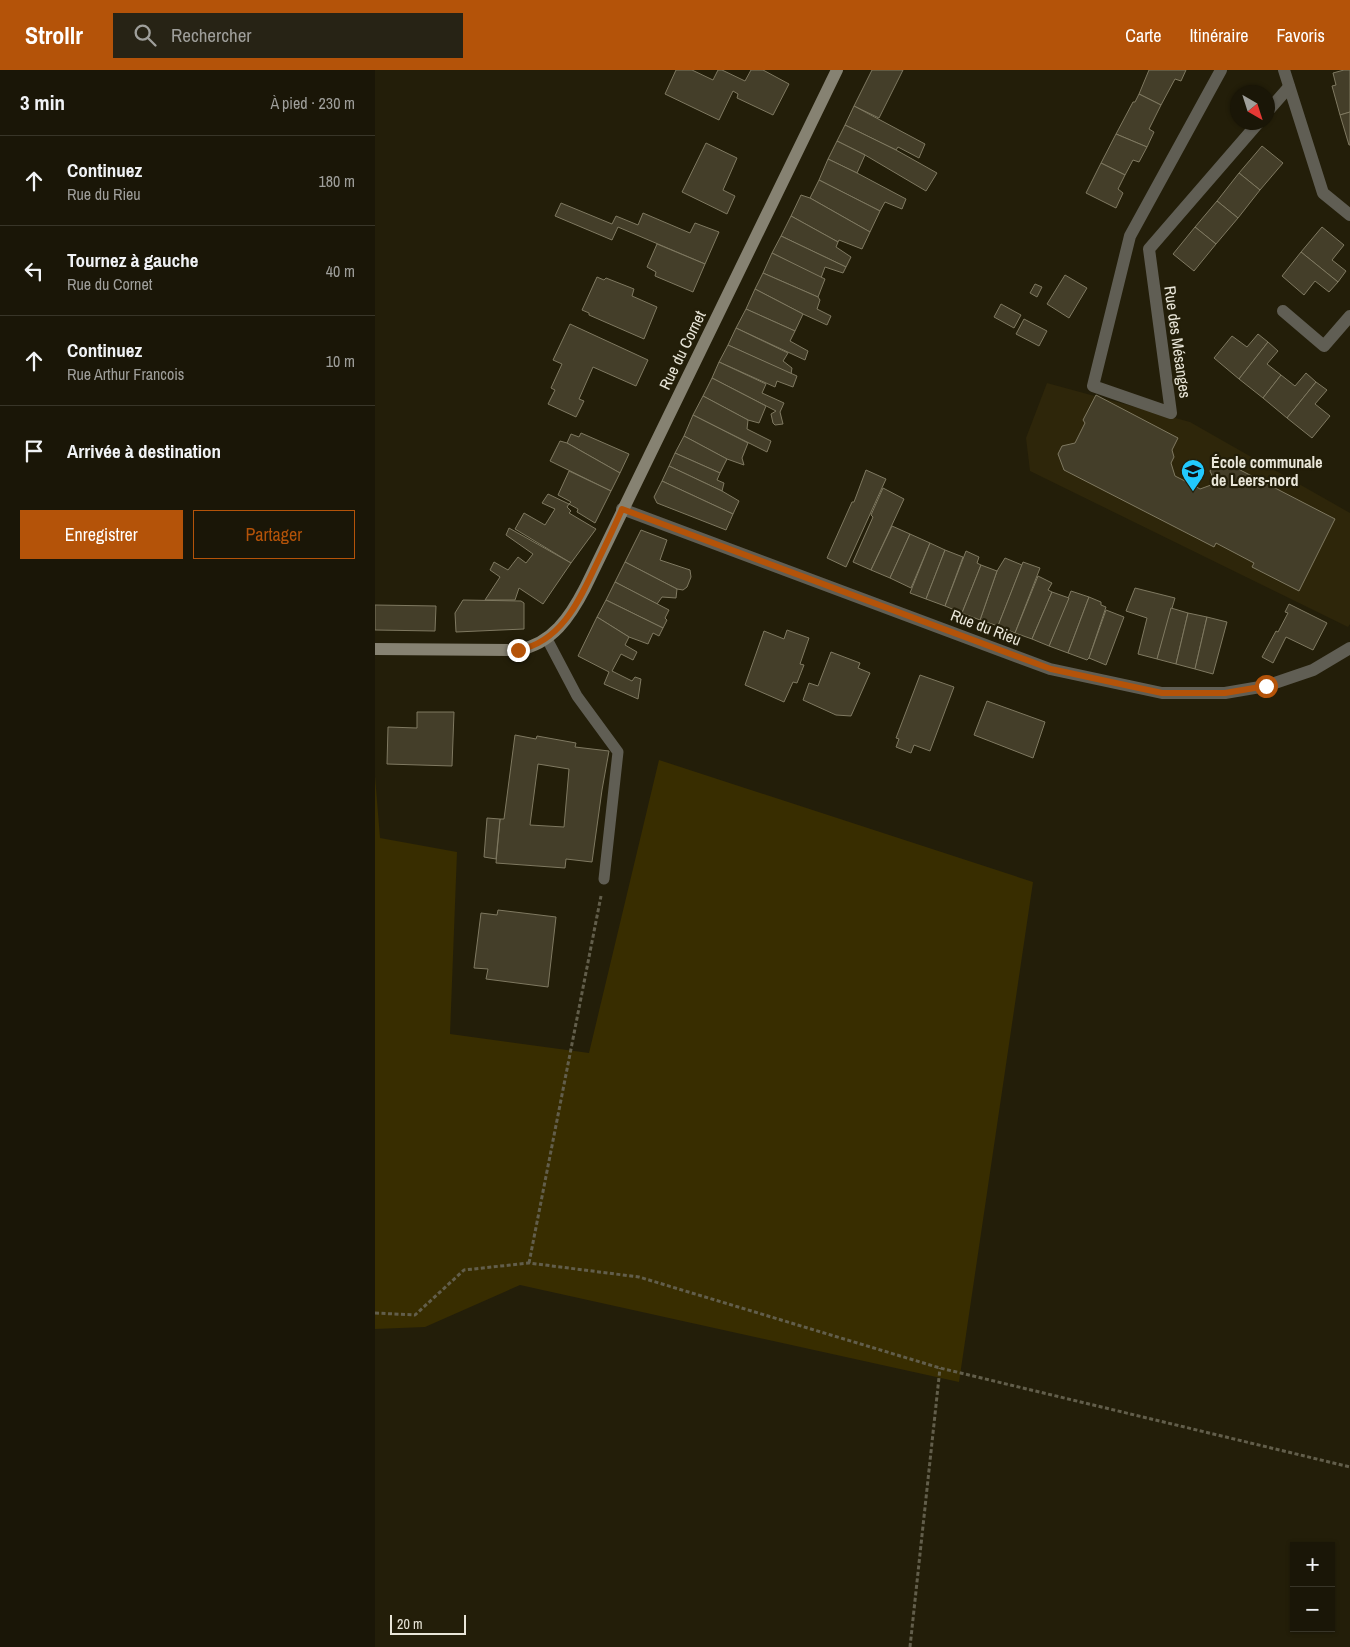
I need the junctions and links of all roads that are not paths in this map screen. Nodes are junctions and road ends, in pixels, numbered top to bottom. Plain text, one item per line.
1 (837, 70) edge
2 (1221, 70) edge
3 (1284, 70) edge
4 (1289, 87) junction
5 (1275, 103) edge
6 (1252, 130) edge
7 (1350, 215) edge
8 (1130, 236) junction
9 (1149, 248) junction
10 (1283, 311) dead end
11 (1350, 316) edge
12 (622, 509) junction
13 (547, 639) junction
14 (375, 649) edge
15 (1349, 651) edge
16 (604, 879) road end

1 - 12 street, Rue du Cornet
2 - 8 street, Rue des Mésanges
3 - 4 street
4 - 5 street
4 - 7 street
6 - 9 street
8 - 9 street
8 - 9 street, Rue des Mésanges
10 - 11 street
12 - 13 street, Rue du Cornet
12 - 15 street, Rue du Rieu
13 - 14 street
13 - 16 lane

